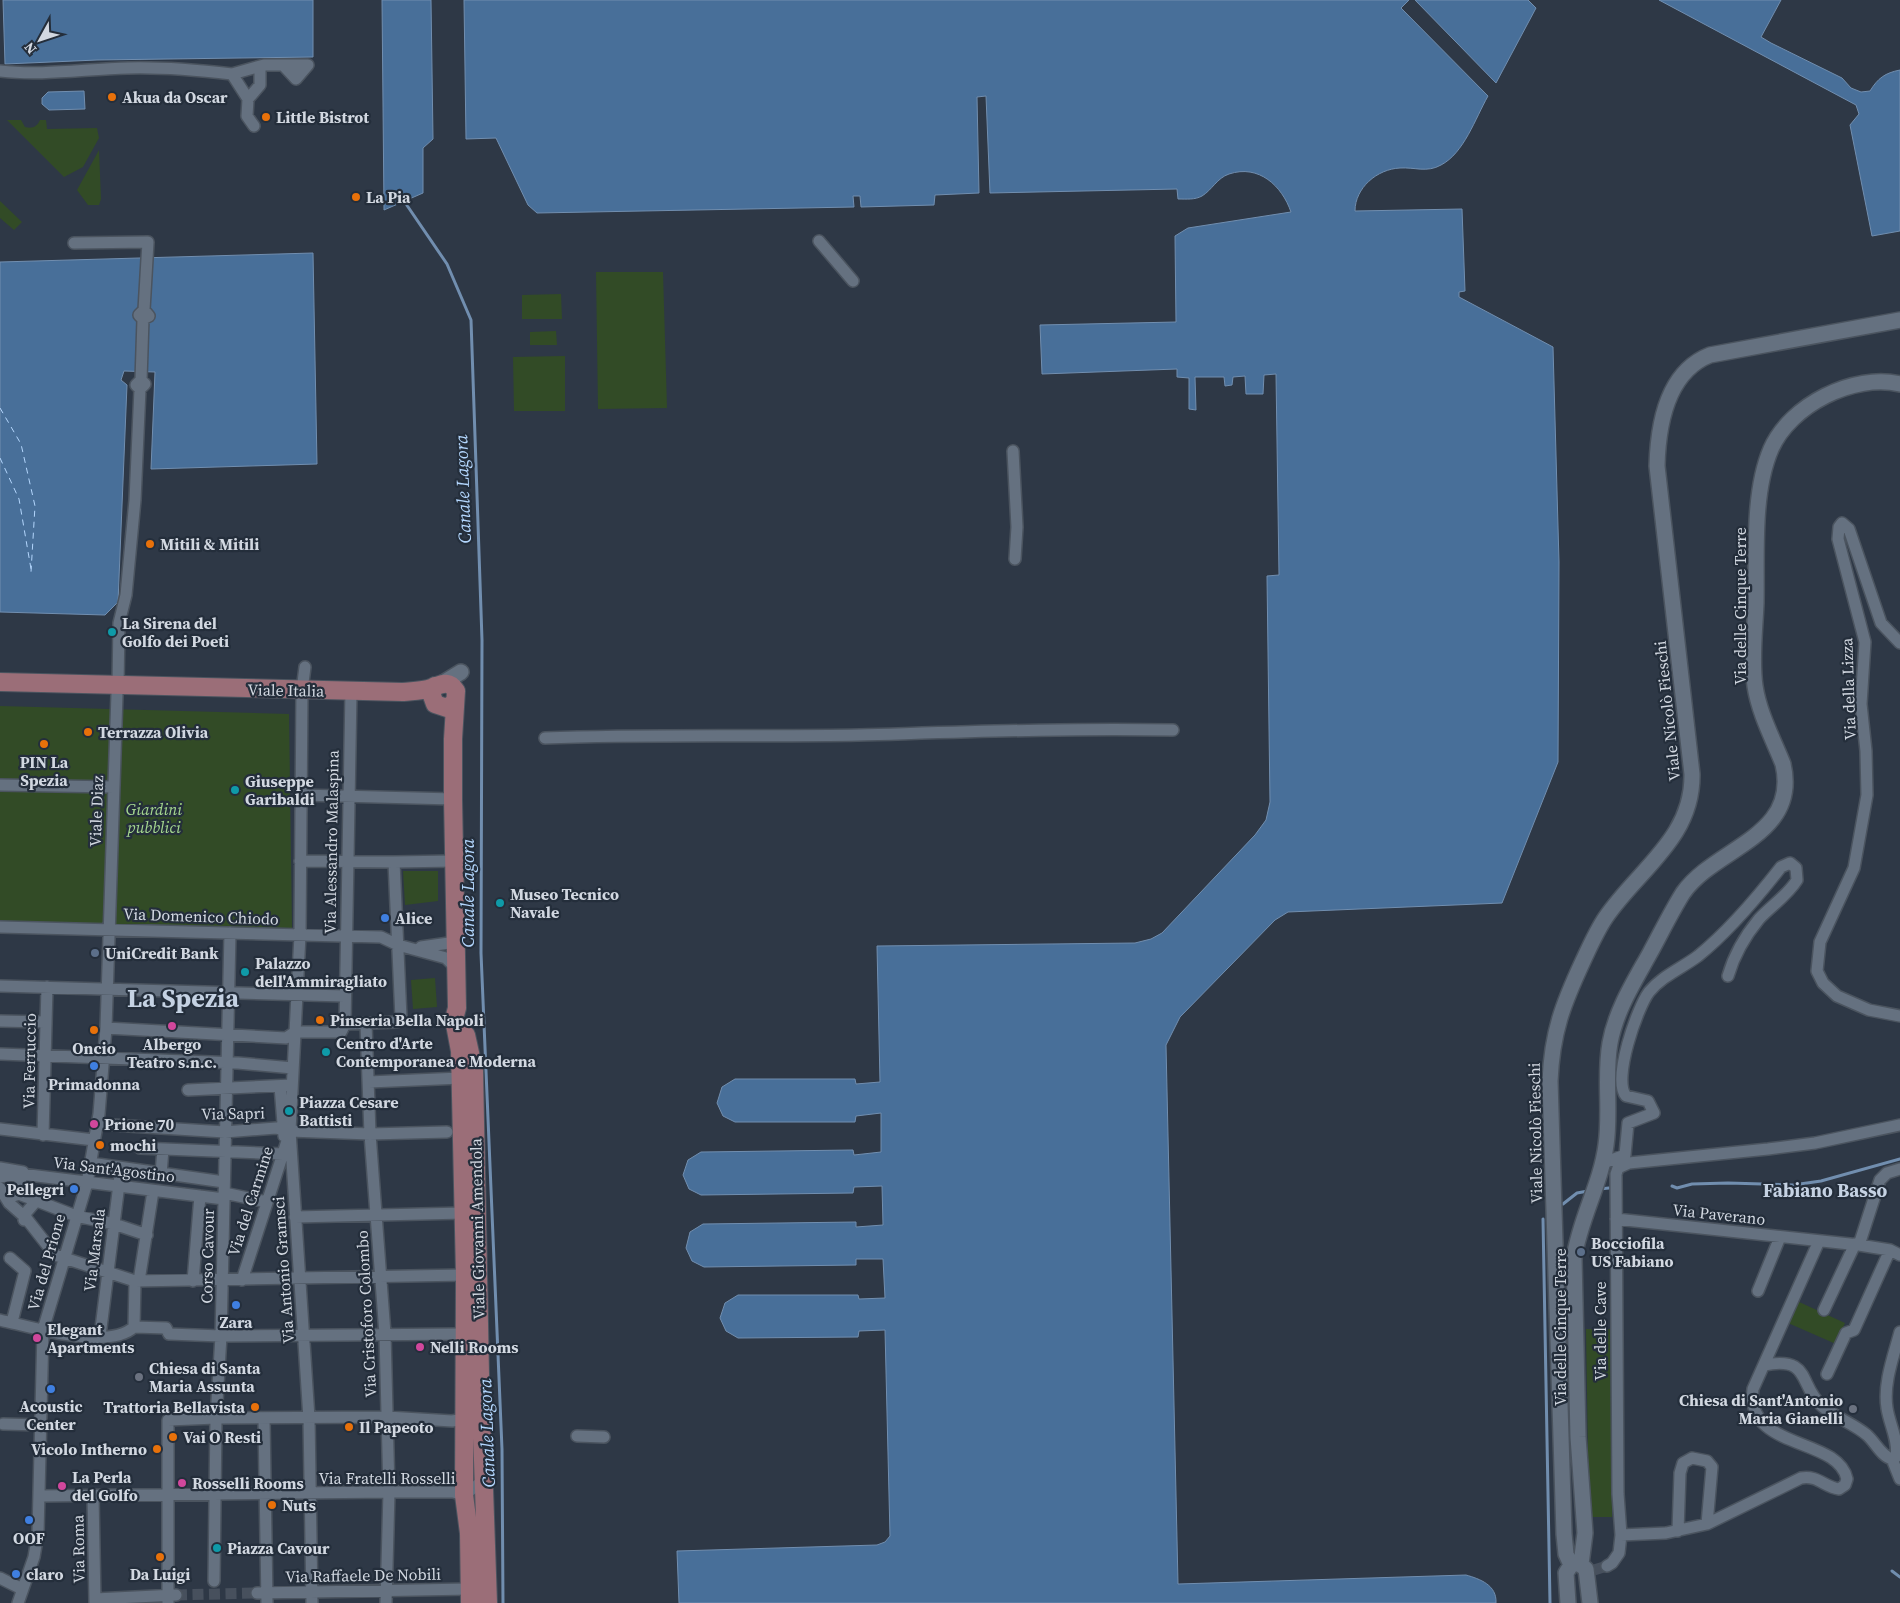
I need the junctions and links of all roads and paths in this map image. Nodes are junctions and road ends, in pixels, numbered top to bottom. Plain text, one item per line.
1 (283, 65) dead end
2 (260, 66) junction
3 (0, 71) edge
4 (232, 74) junction
5 (248, 100) junction
6 (254, 126) dead end
7 (819, 241) dead end
8 (74, 243) dead end
9 (853, 281) dead end
10 (1900, 320) edge
11 (1900, 384) edge
12 (1013, 451) dead end
13 (1015, 559) dead end
14 (1900, 643) edge
15 (305, 667) dead end
16 (0, 682) edge
17 (117, 690) junction
18 (302, 690) junction
19 (351, 691) junction
20 (444, 695) joint
21 (1173, 730) dead end
22 (545, 738) dead end
23 (0, 784) edge
24 (114, 787) junction
25 (301, 795) junction
26 (348, 798) junction
27 (453, 799) junction
28 (454, 861) junction
29 (300, 862) junction
30 (346, 862) junction
31 (394, 862) junction
32 (0, 926) edge
33 (108, 930) junction
34 (230, 933) junction
35 (300, 935) junction
36 (345, 936) junction
37 (456, 942) junction
38 (398, 945) junction
39 (414, 948) junction
40 (456, 968) junction
41 (1728, 976) dead end
42 (0, 986) edge
43 (47, 987) junction
44 (107, 989) junction
45 (229, 992) junction
46 (297, 994) junction
47 (344, 996) junction
48 (457, 1008) junction
49 (1900, 1016) edge
50 (0, 1021) edge
51 (45, 1022) junction
52 (345, 1024) junction
53 (366, 1024) junction
54 (106, 1028) junction
55 (295, 1032) junction
56 (229, 1036) junction
57 (0, 1054) edge
58 (44, 1056) junction
59 (103, 1058) junction
60 (228, 1064) junction
61 (293, 1068) junction
62 (461, 1078) junction
63 (368, 1082) junction
64 (292, 1085) junction
65 (280, 1086) junction
66 (226, 1089) junction
67 (188, 1090) dead end
68 (97, 1124) junction
69 (1900, 1125) edge
70 (0, 1129) edge
71 (287, 1130) junction
72 (225, 1132) junction
73 (447, 1132) dead end
74 (370, 1134) junction
75 (43, 1135) junction
76 (94, 1140) junction
77 (140, 1148) dead end
78 (163, 1149) junction
79 (284, 1150) junction
80 (225, 1152) junction
81 (1603, 1163) junction
82 (90, 1164) junction
83 (0, 1168) edge
84 (121, 1168) junction
85 (1900, 1170) edge
86 (22, 1174) junction
87 (161, 1174) junction
88 (0, 1178) edge
89 (87, 1183) junction
90 (119, 1186) junction
91 (153, 1191) junction
92 (224, 1191) junction
93 (2, 1195) edge
94 (200, 1196) junction
95 (36, 1200) junction
96 (267, 1202) junction
97 (464, 1213) junction
98 (76, 1216) junction
99 (377, 1216) junction
100 (295, 1217) junction
101 (25, 1218) junction
102 (1616, 1218) junction
103 (114, 1224) junction
104 (147, 1235) junction
105 (1780, 1237) junction
106 (1818, 1241) junction
107 (1857, 1244) junction
108 (49, 1249) junction
109 (1897, 1252) edge
110 (10, 1258) dead end
111 (64, 1259) junction
112 (108, 1271) junction
113 (465, 1275) junction
114 (59, 1276) junction
115 (381, 1277) junction
116 (299, 1279) junction
117 (242, 1280) junction
118 (137, 1281) junction
119 (193, 1281) junction
120 (222, 1281) junction
121 (1758, 1292) dead end
122 (1824, 1310) dead end
123 (0, 1320) edge
124 (12, 1322) junction
125 (134, 1327) junction
126 (43, 1330) junction
127 (384, 1334) junction
128 (464, 1334) junction
129 (304, 1335) junction
130 (100, 1336) junction
131 (221, 1336) junction
132 (1899, 1341) edge
133 (1764, 1364) junction
134 (1895, 1366) edge
135 (1827, 1374) dead end
136 (387, 1417) junction
137 (216, 1418) junction
138 (309, 1418) junction
139 (264, 1419) junction
140 (465, 1419) junction
141 (3, 1424) dead end
142 (38, 1424) junction
143 (1896, 1429) edge
144 (577, 1436) dead end
145 (604, 1437) dead end
146 (1892, 1459) junction
147 (1900, 1479) edge
148 (484, 1482) junction
149 (389, 1492) junction
150 (214, 1493) junction
151 (264, 1493) junction
152 (309, 1494) junction
153 (93, 1495) junction
154 (168, 1495) junction
155 (464, 1495) junction
156 (40, 1496) junction
157 (1707, 1524) junction
158 (1678, 1531) junction
159 (1621, 1535) junction
160 (1607, 1566) tunnel mouth
161 (1581, 1571) junction
162 (0, 1578) edge
163 (214, 1581) dead end
164 (22, 1589) junction
165 (263, 1595) edge
166 (470, 1596) edge
167 (171, 1597) edge
168 (312, 1597) edge
169 (386, 1597) edge
170 (95, 1601) edge
171 (18, 1603) edge
172 (488, 1603) edge
173 (1568, 1603) edge
174 (1590, 1603) edge

1 - 2 street
2 - 4 street
2 - 5 street
3 - 4 street
4 - 5 street
5 - 6 street
7 - 9 street
8 - 17 street, Viale Diaz
10 - 161 main road, Viale Nicolò Fieschi
11 - 81 main road, Via delle Cinque Terre
12 - 13 street
14 - 49 street, Via della Lizza
15 - 18 street, Via Antonio Gramsci
16 - 17 main road, Viale Italia
17 - 18 main road, Viale Italia
17 - 24 street, Viale Diaz
18 - 19 main road, Viale Italia
18 - 25 street, Via Antonio Gramsci
19 - 20 main road, Viale Italia
19 - 26 street, Via Alessandro Malaspina
20 - 27 main road, Viale Giovanni Amendola
21 - 22 street
23 - 24 street
24 - 33 street, Viale Diaz
25 - 26 street
25 - 29 street, Via Antonio Gramsci
26 - 27 street
26 - 30 street, Via Alessandro Malaspina
27 - 28 main road, Viale Giovanni Amendola
28 - 31 street
28 - 37 main road, Viale Giovanni Amendola
29 - 30 street
29 - 35 street, Via Antonio Gramsci
30 - 31 street
30 - 36 street, Via Alessandro Malaspina
31 - 38 street
32 - 33 street, Via Domenico Chiodo
33 - 34 street, Via Domenico Chiodo
33 - 44 street, Via del Prione
34 - 35 street, Via Domenico Chiodo
34 - 45 street, Corso Cavour
35 - 36 street, Via Domenico Chiodo
35 - 46 street, Via Antonio Gramsci
36 - 38 street, Via Domenico Chiodo
36 - 47 street, Via Alessandro Malaspina
37 - 39 street
37 - 40 main road, Viale Giovanni Amendola
38 - 39 street, Via Domenico Chiodo
38 - 53 street
39 - 40 street
40 - 48 main road, Viale Giovanni Amendola
41 - 81 street
42 - 43 street
43 - 44 street
43 - 51 street, Via Ferruccio
44 - 45 street
44 - 54 street, Via del Prione
45 - 46 street
45 - 56 street, Corso Cavour
46 - 47 street
46 - 55 street, Via Antonio Gramsci
47 - 52 street, Via Alessandro Malaspina
48 - 62 main road, Viale Giovanni Amendola
48 - 148 main road, Viale Giovanni Amendola
50 - 51 street
51 - 58 street, Via Ferruccio
52 - 53 street
52 - 55 street
53 - 63 street, Via Cristoforo Colombo
54 - 56 street
54 - 59 street, Via del Prione
55 - 56 street
55 - 61 street, Via Antonio Gramsci
56 - 60 street, Corso Cavour
57 - 58 street
58 - 59 street
58 - 75 street, Via Ferruccio
59 - 60 street
59 - 68 street, Via del Prione
60 - 61 street
60 - 66 street, Corso Cavour
61 - 64 street, Via Antonio Gramsci
62 - 63 street
62 - 97 main road, Viale Giovanni Amendola
63 - 74 street, Via Cristoforo Colombo
64 - 65 street
64 - 71 street, Via Antonio Gramsci
65 - 66 street
65 - 71 street
66 - 67 street
66 - 72 street, Corso Cavour
68 - 72 street, Via Sapri
68 - 76 street, Via del Prione
69 - 102 street, Via delle Cave
70 - 75 street
71 - 72 street, Via Sapri
71 - 74 street, Via Sapri
71 - 79 street, Via del Carmine
71 - 100 street, Via Antonio Gramsci
72 - 80 street, Corso Cavour
73 - 74 street, Via Sapri
74 - 99 street, Via Cristoforo Colombo
75 - 76 street
76 - 82 street, Via del Prione
77 - 78 street
78 - 80 street
78 - 87 street
79 - 80 street
79 - 96 street, Via del Carmine
80 - 92 street, Corso Cavour
81 - 161 main road, Via delle Cinque Terre
82 - 84 street
82 - 89 street, Via del Prione
83 - 86 street
84 - 87 street
84 - 90 street, Via Marsala
85 - 107 street
86 - 88 street, Via Sant'Agostino
86 - 89 street, Via Sant'Agostino
86 - 95 street
87 - 92 street
89 - 90 street, Via Sant'Agostino
89 - 98 street, Via del Prione
90 - 91 street, Via Sant'Agostino
90 - 103 street, Via Marsala
91 - 94 street, Via Sant'Agostino
91 - 104 street
92 - 94 street, Via Sant'Agostino
92 - 96 street
92 - 120 street, Corso Cavour
93 - 95 street
93 - 101 street
94 - 119 street
95 - 98 street
95 - 101 street
96 - 117 street, Via del Carmine
97 - 99 street
97 - 113 main road, Viale Giovanni Amendola
98 - 103 street
98 - 111 street, Via del Prione
99 - 100 street
99 - 115 street, Via Cristoforo Colombo
100 - 116 street, Via Antonio Gramsci
101 - 108 street
102 - 105 street, Via Paverano
102 - 159 street, Via delle Cave
103 - 104 street
103 - 112 street, Via Marsala
104 - 118 street
105 - 106 street, Via Paverano
105 - 121 street
106 - 107 street, Via Paverano
106 - 133 street
107 - 109 street, Via Paverano
107 - 122 street
108 - 111 street
108 - 114 street
109 - 135 street
110 - 124 street
111 - 112 street
111 - 114 street, Via del Prione
112 - 118 street
112 - 130 street, Via Marsala
113 - 115 street
113 - 128 main road, Viale Giovanni Amendola
114 - 126 street, Via del Prione
115 - 116 street
115 - 127 street, Via Cristoforo Colombo
116 - 117 street
116 - 129 street, Via Antonio Gramsci
117 - 120 street
118 - 119 street
118 - 125 street
119 - 120 street
120 - 131 street, Corso Cavour
123 - 124 street
124 - 126 street
125 - 130 street
125 - 131 street
126 - 130 street
126 - 142 street, Via del Prione
127 - 128 street
127 - 129 street
127 - 136 street, Via Cristoforo Colombo
128 - 140 main road, Viale Giovanni Amendola
129 - 131 street
129 - 138 street, Via Antonio Gramsci
131 - 137 street, Corso Cavour
132 - 134 street
133 - 146 street
133 - 157 street
134 - 143 street
136 - 138 street
136 - 140 street
136 - 149 street, Via Cristoforo Colombo
137 - 139 street
137 - 150 street, Corso Cavour
137 - 154 street
138 - 139 street
138 - 152 street, Via Antonio Gramsci
139 - 151 street
140 - 155 main road, Viale Giovanni Amendola
141 - 142 street
142 - 156 street, Via del Prione
143 - 146 street
144 - 145 street
146 - 147 street
148 - 155 street
148 - 172 main road, Viale Giovanni Amendola
149 - 152 street, Via Fratelli Rosselli
149 - 155 street, Via Fratelli Rosselli
149 - 169 street, Via Cristoforo Colombo
150 - 151 street, Via Fratelli Rosselli
150 - 154 street, Via Fratelli Rosselli
150 - 163 street, Corso Cavour
151 - 152 street, Via Fratelli Rosselli
151 - 165 street
152 - 168 street, Via Antonio Gramsci
153 - 154 street, Via Fratelli Rosselli
153 - 156 street, Via Fratelli Rosselli
153 - 170 street, Via Roma
154 - 167 street
155 - 166 main road, Viale Giovanni Amendola
156 - 164 street, Via del Prione
157 - 158 street
157 - 158 street
158 - 159 street
159 - 160 street, Via delle Cave
161 - 173 main road, Viale Nicolò Fieschi
161 - 174 main road, Viale Nicolò Fieschi
162 - 164 street
164 - 171 street, Via del Prione
165 - 168 street, Via Raffaele De Nobili
166 - 169 street, Via Raffaele De Nobili
167 - 170 street
168 - 169 street, Via Raffaele De Nobili

